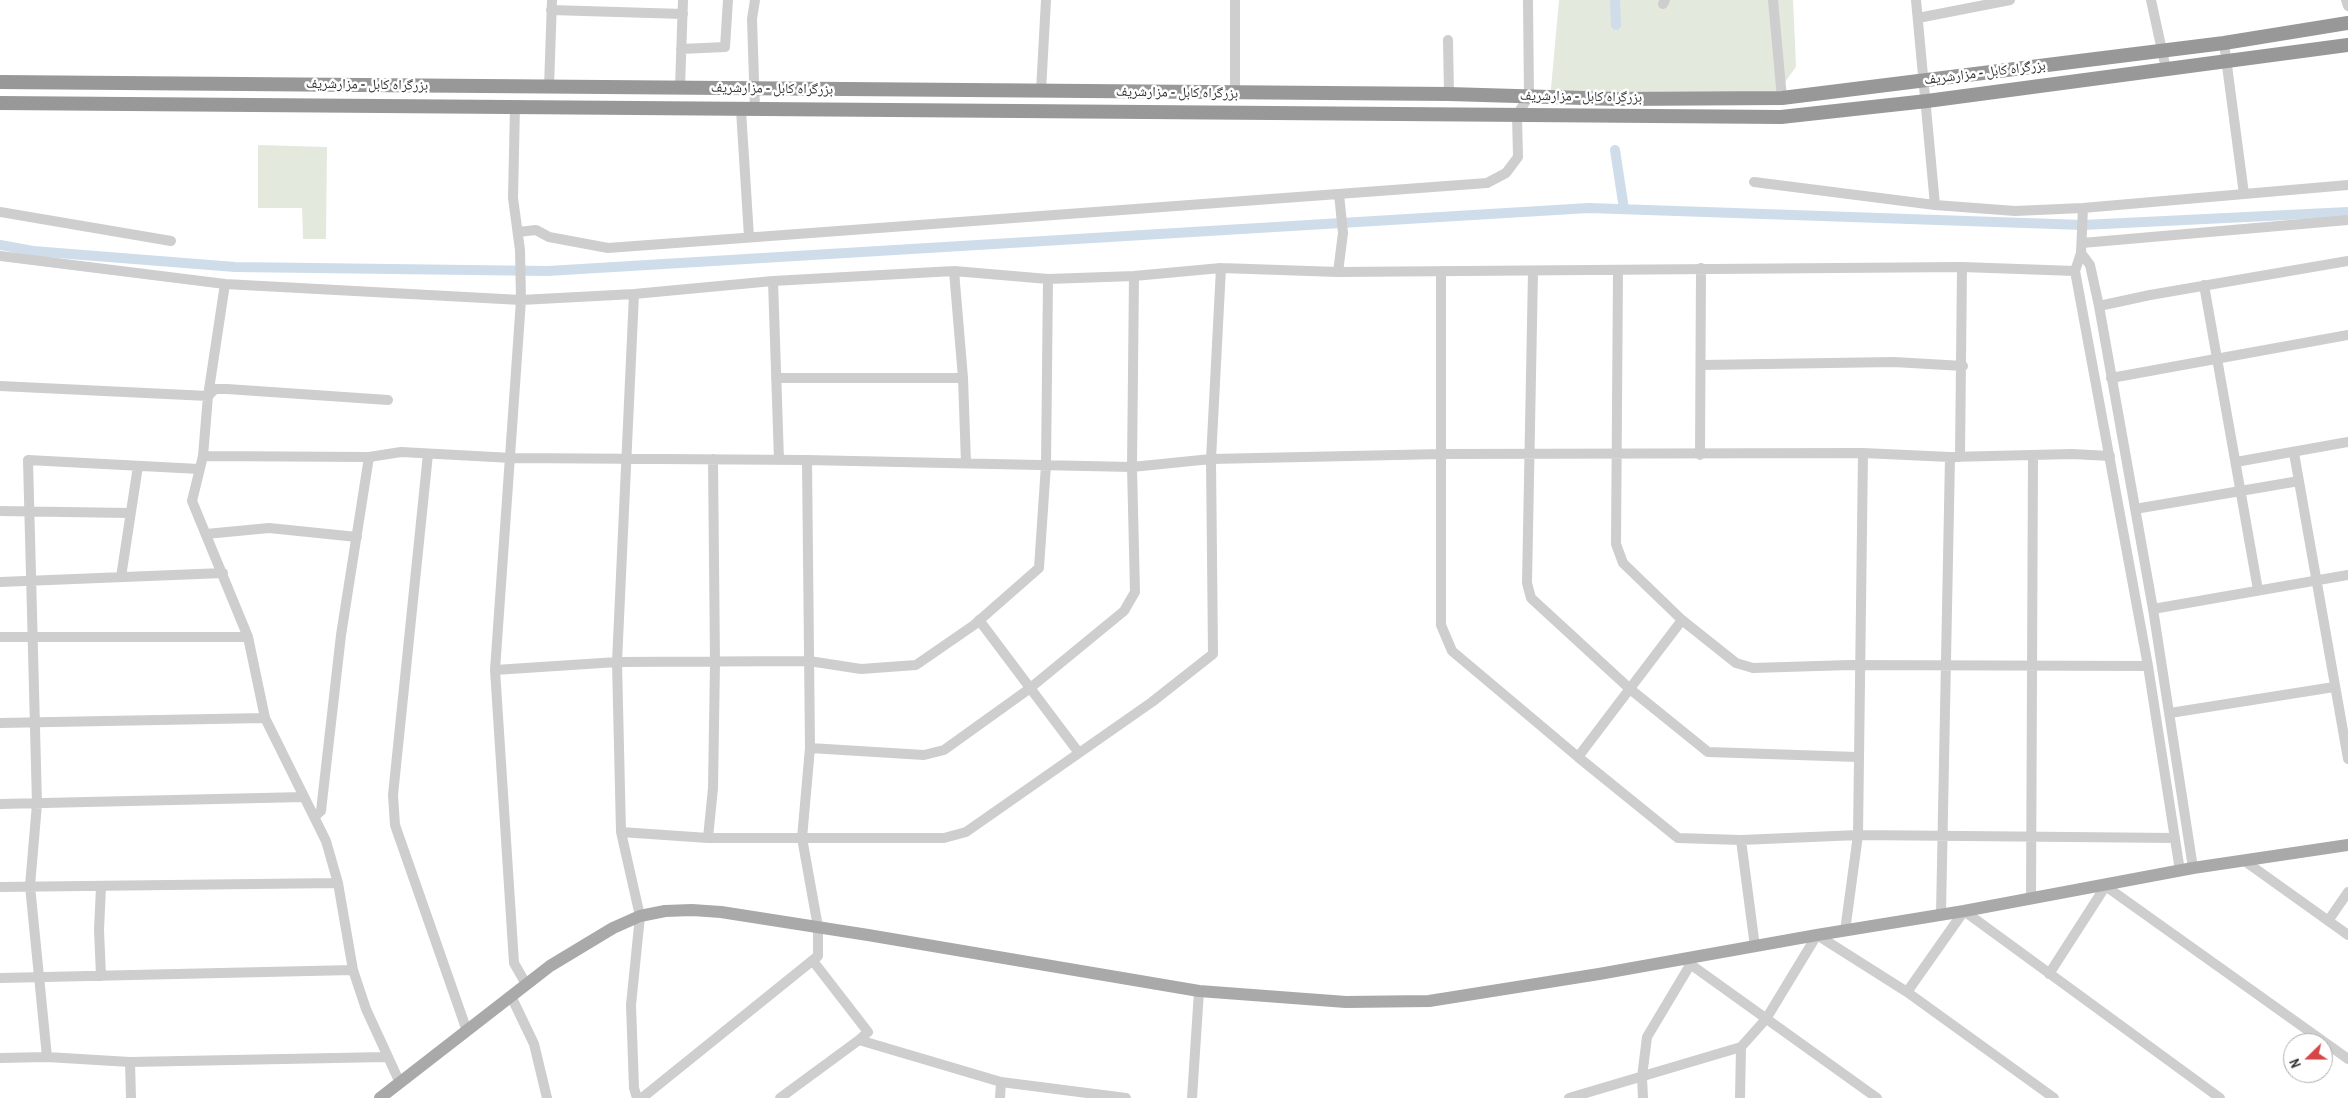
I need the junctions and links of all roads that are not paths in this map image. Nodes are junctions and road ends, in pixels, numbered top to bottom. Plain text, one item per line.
1 (683, 0) edge
2 (728, 0) edge
3 (755, 0) edge
4 (1046, 0) edge
5 (1235, 0) edge
6 (1528, 0) edge
7 (1774, 0) edge
8 (1916, 0) edge
9 (2010, 0) edge
10 (2151, 0) edge
11 (2346, 0) edge
12 (552, 5) edge
13 (2348, 6) edge
14 (683, 14) junction
15 (1918, 18) junction
16 (2348, 23) edge
17 (1448, 40) dead end
18 (2224, 43) junction
19 (2348, 45) edge
20 (681, 49) junction
21 (2162, 50) junction
22 (2225, 62) junction
23 (2166, 69) junction
24 (1925, 80) junction
25 (0, 82) edge
26 (549, 87) junction
27 (680, 87) junction
28 (755, 89) junction
29 (1041, 92) junction
30 (1235, 93) junction
31 (1449, 94) junction
32 (1528, 96) junction
33 (1782, 98) junction
34 (1927, 102) junction
35 (0, 103) edge
36 (515, 106) junction
37 (748, 110) junction
38 (1517, 115) junction
39 (1754, 182) dead end
40 (2348, 185) edge
41 (1339, 194) junction
42 (2244, 194) junction
43 (1935, 205) junction
44 (0, 212) edge
45 (2083, 212) junction
46 (2348, 220) edge
47 (518, 232) junction
48 (749, 237) junction
49 (171, 241) dead end
50 (2082, 243) junction
51 (0, 256) edge
52 (2348, 261) edge
53 (1962, 267) junction
54 (1221, 268) junction
55 (1701, 268) junction
56 (1618, 270) junction
57 (954, 271) junction
58 (1441, 271) junction
59 (1533, 271) junction
60 (2075, 271) junction
61 (1338, 272) junction
62 (1134, 276) junction
63 (1048, 279) junction
64 (773, 281) junction
65 (225, 284) junction
66 (2204, 285) junction
67 (634, 294) junction
68 (521, 300) junction
69 (2099, 306) junction
70 (2348, 335) edge
71 (2216, 358) junction
72 (1702, 365) junction
73 (1963, 366) junction
74 (776, 378) junction
75 (963, 378) junction
76 (2111, 378) junction
77 (0, 386) edge
78 (208, 396) junction
79 (388, 400) dead end
80 (2348, 442) edge
81 (1862, 453) junction
82 (2294, 453) junction
83 (428, 454) junction
84 (1442, 454) junction
85 (1530, 455) junction
86 (1615, 455) junction
87 (1700, 455) junction
88 (2033, 455) junction
89 (202, 456) junction
90 (2110, 456) junction
91 (369, 457) junction
92 (1955, 457) junction
93 (512, 458) junction
94 (626, 458) junction
95 (713, 459) junction
96 (1212, 459) junction
97 (779, 460) junction
98 (807, 460) junction
99 (2236, 462) junction
100 (966, 463) junction
101 (1046, 465) junction
102 (138, 466) junction
103 (1132, 467) junction
104 (200, 469) junction
105 (2299, 481) junction
106 (2241, 490) junction
107 (2135, 509) junction
108 (29, 510) junction
109 (0, 511) edge
110 (129, 513) junction
111 (206, 534) junction
112 (357, 536) junction
113 (223, 573) junction
114 (2348, 575) edge
115 (121, 577) junction
116 (2316, 580) junction
117 (31, 581) junction
118 (0, 582) edge
119 (2258, 590) junction
120 (2153, 609) junction
121 (979, 620) junction
122 (1682, 620) junction
123 (33, 636) junction
124 (0, 637) edge
125 (248, 637) junction
126 (809, 661) junction
127 (617, 662) junction
128 (715, 663) junction
129 (2031, 665) junction
130 (1860, 666) junction
131 (1947, 666) junction
132 (2148, 666) junction
133 (495, 670) junction
134 (2334, 687) junction
135 (1029, 689) junction
136 (1630, 689) junction
137 (2170, 713) junction
138 (2344, 715) edge
139 (265, 718) junction
140 (35, 722) junction
141 (0, 723) edge
142 (810, 748) junction
143 (1079, 753) junction
144 (1578, 757) junction
145 (1858, 757) junction
146 (2348, 759) edge
147 (304, 797) junction
148 (0, 804) edge
149 (38, 804) junction
150 (314, 817) junction
151 (621, 832) junction
152 (1858, 835) junction
153 (708, 838) junction
154 (802, 838) junction
155 (1942, 838) junction
156 (2032, 838) junction
157 (2175, 838) junction
158 (1741, 840) junction
159 (2348, 845) edge
160 (2246, 862) junction
161 (2187, 869) junction
162 (338, 883) junction
163 (30, 886) junction
164 (2104, 886) junction
165 (0, 887) edge
166 (101, 887) junction
167 (2348, 892) edge
168 (2031, 898) junction
169 (1964, 911) junction
170 (1941, 914) junction
171 (640, 916) junction
172 (2328, 921) junction
173 (818, 927) junction
174 (1845, 931) junction
175 (1817, 934) junction
176 (2348, 935) edge
177 (1755, 947) junction
178 (813, 960) junction
179 (1686, 962) junction
180 (353, 970) junction
181 (2049, 974) junction
182 (101, 976) junction
183 (38, 977) junction
184 (0, 978) edge
185 (526, 984) junction
186 (1199, 991) junction
187 (1907, 992) junction
188 (511, 996) junction
189 (1766, 1019) junction
190 (467, 1031) junction
191 (859, 1040) junction
192 (1740, 1047) junction
193 (47, 1057) junction
194 (386, 1057) junction
195 (0, 1058) edge
196 (2348, 1059) edge
197 (130, 1062) junction
198 (1642, 1078) junction
199 (1001, 1082) junction
200 (400, 1083) junction
201 (1100, 1096) edge
202 (131, 1098) edge
203 (380, 1098) edge
204 (547, 1098) edge
205 (637, 1098) edge
206 (642, 1098) edge
207 (780, 1098) edge
208 (1000, 1098) edge
209 (1126, 1098) edge
210 (1192, 1098) edge
211 (1569, 1098) edge
212 (1643, 1098) edge
213 (1740, 1098) edge
214 (1877, 1098) edge
215 (2054, 1098) edge
216 (2220, 1098) edge

1 - 14 street
2 - 20 street
3 - 28 street
4 - 29 street
5 - 30 street
6 - 32 street
7 - 33 street
8 - 15 street
9 - 15 street
10 - 21 street
11 - 13 street
12 - 14 street
12 - 26 street
14 - 20 street
15 - 24 street
16 - 18 highway, بزرگراه کابل - مزارشریف
17 - 31 street
18 - 21 highway, بزرگراه کابل - مزارشریف
18 - 22 street
19 - 22 highway, بزرگراه کابل - مزارشریف
20 - 27 street
21 - 23 street
21 - 24 highway, بزرگراه کابل - مزارشریف
22 - 23 highway, بزرگراه کابل - مزارشریف
22 - 42 street
23 - 34 highway, بزرگراه کابل - مزارشریف
24 - 33 highway, بزرگراه کابل - مزارشریف
24 - 34 street
25 - 26 highway, بزرگراه کابل - مزارشریف
26 - 27 highway, بزرگراه کابل - مزارشریف
27 - 28 highway, بزرگراه کابل - مزارشریف
28 - 29 highway, بزرگراه کابل - مزارشریف
28 - 37 street
29 - 30 highway, بزرگراه کابل - مزارشریف
30 - 31 highway, بزرگراه کابل - مزارشریف
31 - 32 highway, بزرگراه کابل - مزارشریف
32 - 33 highway, بزرگراه کابل - مزارشریف
32 - 38 street
34 - 38 highway, بزرگراه کابل - مزارشریف
34 - 43 street
35 - 36 highway, بزرگراه کابل - مزارشریف
36 - 37 highway, بزرگراه کابل - مزارشریف
36 - 47 street
37 - 38 highway, بزرگراه کابل - مزارشریف
37 - 48 street
38 - 41 street
39 - 43 street
40 - 42 street
41 - 48 street
41 - 61 street
42 - 45 street
43 - 45 street
44 - 49 street
45 - 50 street
46 - 50 street
47 - 48 street
47 - 68 street
50 - 60 street
50 - 69 street
51 - 65 street
52 - 66 street
53 - 55 street
53 - 60 street
53 - 73 street
54 - 61 street
54 - 62 street
54 - 96 street
55 - 56 street
55 - 72 street
56 - 59 street
56 - 86 street
57 - 63 street
57 - 64 street
57 - 75 street
58 - 59 street
58 - 61 street
58 - 84 street
59 - 85 street
60 - 90 street
62 - 63 street
62 - 103 street
63 - 101 street
64 - 67 street
64 - 74 street
65 - 68 street
65 - 78 street
66 - 69 street
66 - 71 street
67 - 68 street
67 - 94 street
68 - 93 street
69 - 76 street
70 - 71 street
71 - 76 street
71 - 99 street
72 - 73 street
72 - 87 street
73 - 92 street
74 - 75 street
74 - 97 street
75 - 100 street
76 - 107 street
77 - 78 street
78 - 79 street
78 - 89 street
80 - 82 street
81 - 87 street
81 - 92 street
81 - 130 street
82 - 99 street
82 - 105 street
83 - 91 street
83 - 93 street
83 - 190 street
84 - 85 street
84 - 96 street
84 - 144 street
85 - 86 street
85 - 136 street
86 - 87 street
86 - 122 street
88 - 90 street
88 - 92 street
88 - 129 street
89 - 91 street
89 - 104 street
90 - 132 street
91 - 112 street
92 - 131 street
93 - 94 street
93 - 133 street
94 - 95 street
94 - 127 street
95 - 97 street
95 - 128 street
96 - 103 street
96 - 143 street
97 - 98 street
98 - 100 street
98 - 126 street
99 - 106 street
100 - 101 street
101 - 103 street
101 - 121 street
102 - 104 street
102 - 108 street
102 - 110 street
103 - 135 street
104 - 111 street
105 - 106 street
105 - 116 street
106 - 107 street
106 - 119 street
107 - 120 street
108 - 109 street
108 - 110 street
108 - 117 street
110 - 115 street
111 - 112 street
111 - 113 street
112 - 150 street
113 - 115 street
113 - 125 street
114 - 116 street
115 - 117 street
116 - 119 street
116 - 134 street
117 - 118 street
117 - 123 street
119 - 120 street
120 - 137 street
121 - 126 street
121 - 135 street
122 - 130 street
122 - 136 street
123 - 124 street
123 - 125 street
123 - 140 street
125 - 139 street
126 - 128 street
126 - 142 street
127 - 128 street
127 - 133 street
127 - 151 street
128 - 153 street
129 - 131 street
129 - 132 street
129 - 156 street
130 - 131 street
130 - 145 street
131 - 155 street
132 - 157 street
133 - 185 street
134 - 137 street
134 - 138 street
135 - 142 street
135 - 143 street
136 - 144 street
136 - 145 street
137 - 161 street
138 - 146 street
139 - 140 street
139 - 147 street
140 - 141 street
140 - 149 street
142 - 154 street
143 - 154 street
144 - 158 street
145 - 152 street
147 - 149 street
147 - 150 street
148 - 149 street
149 - 163 street
150 - 162 street
151 - 153 street
151 - 171 street
152 - 155 street
152 - 158 street
152 - 174 street
153 - 154 street
154 - 173 street
155 - 156 street
155 - 170 street
156 - 157 street
156 - 168 street
157 - 161 street
158 - 177 street
159 - 160 main road
160 - 161 main road
160 - 172 street
161 - 164 main road
162 - 166 street
162 - 180 street
163 - 165 street
163 - 166 street
163 - 183 street
164 - 168 main road
164 - 181 street
164 - 196 street
166 - 182 street
167 - 172 street
168 - 169 main road
169 - 170 main road
169 - 181 street
169 - 187 street
170 - 174 main road
171 - 173 main road
171 - 185 main road
171 - 205 street
172 - 176 street
173 - 178 street
173 - 186 main road
174 - 175 main road
175 - 177 main road
175 - 187 street
175 - 189 street
177 - 179 main road
178 - 191 street
178 - 206 street
179 - 186 main road
179 - 189 street
179 - 198 street
180 - 182 street
180 - 194 street
181 - 216 street
182 - 183 street
183 - 184 street
183 - 193 street
185 - 188 main road
186 - 210 street
187 - 215 street
188 - 190 main road
188 - 204 street
189 - 192 street
189 - 214 street
190 - 200 main road
191 - 199 street
191 - 207 street
192 - 198 street
192 - 213 street
193 - 195 street
193 - 197 street
194 - 197 street
194 - 200 street
197 - 202 street
198 - 211 street
198 - 212 street
199 - 201 street
199 - 208 street
200 - 203 main road
201 - 209 street

